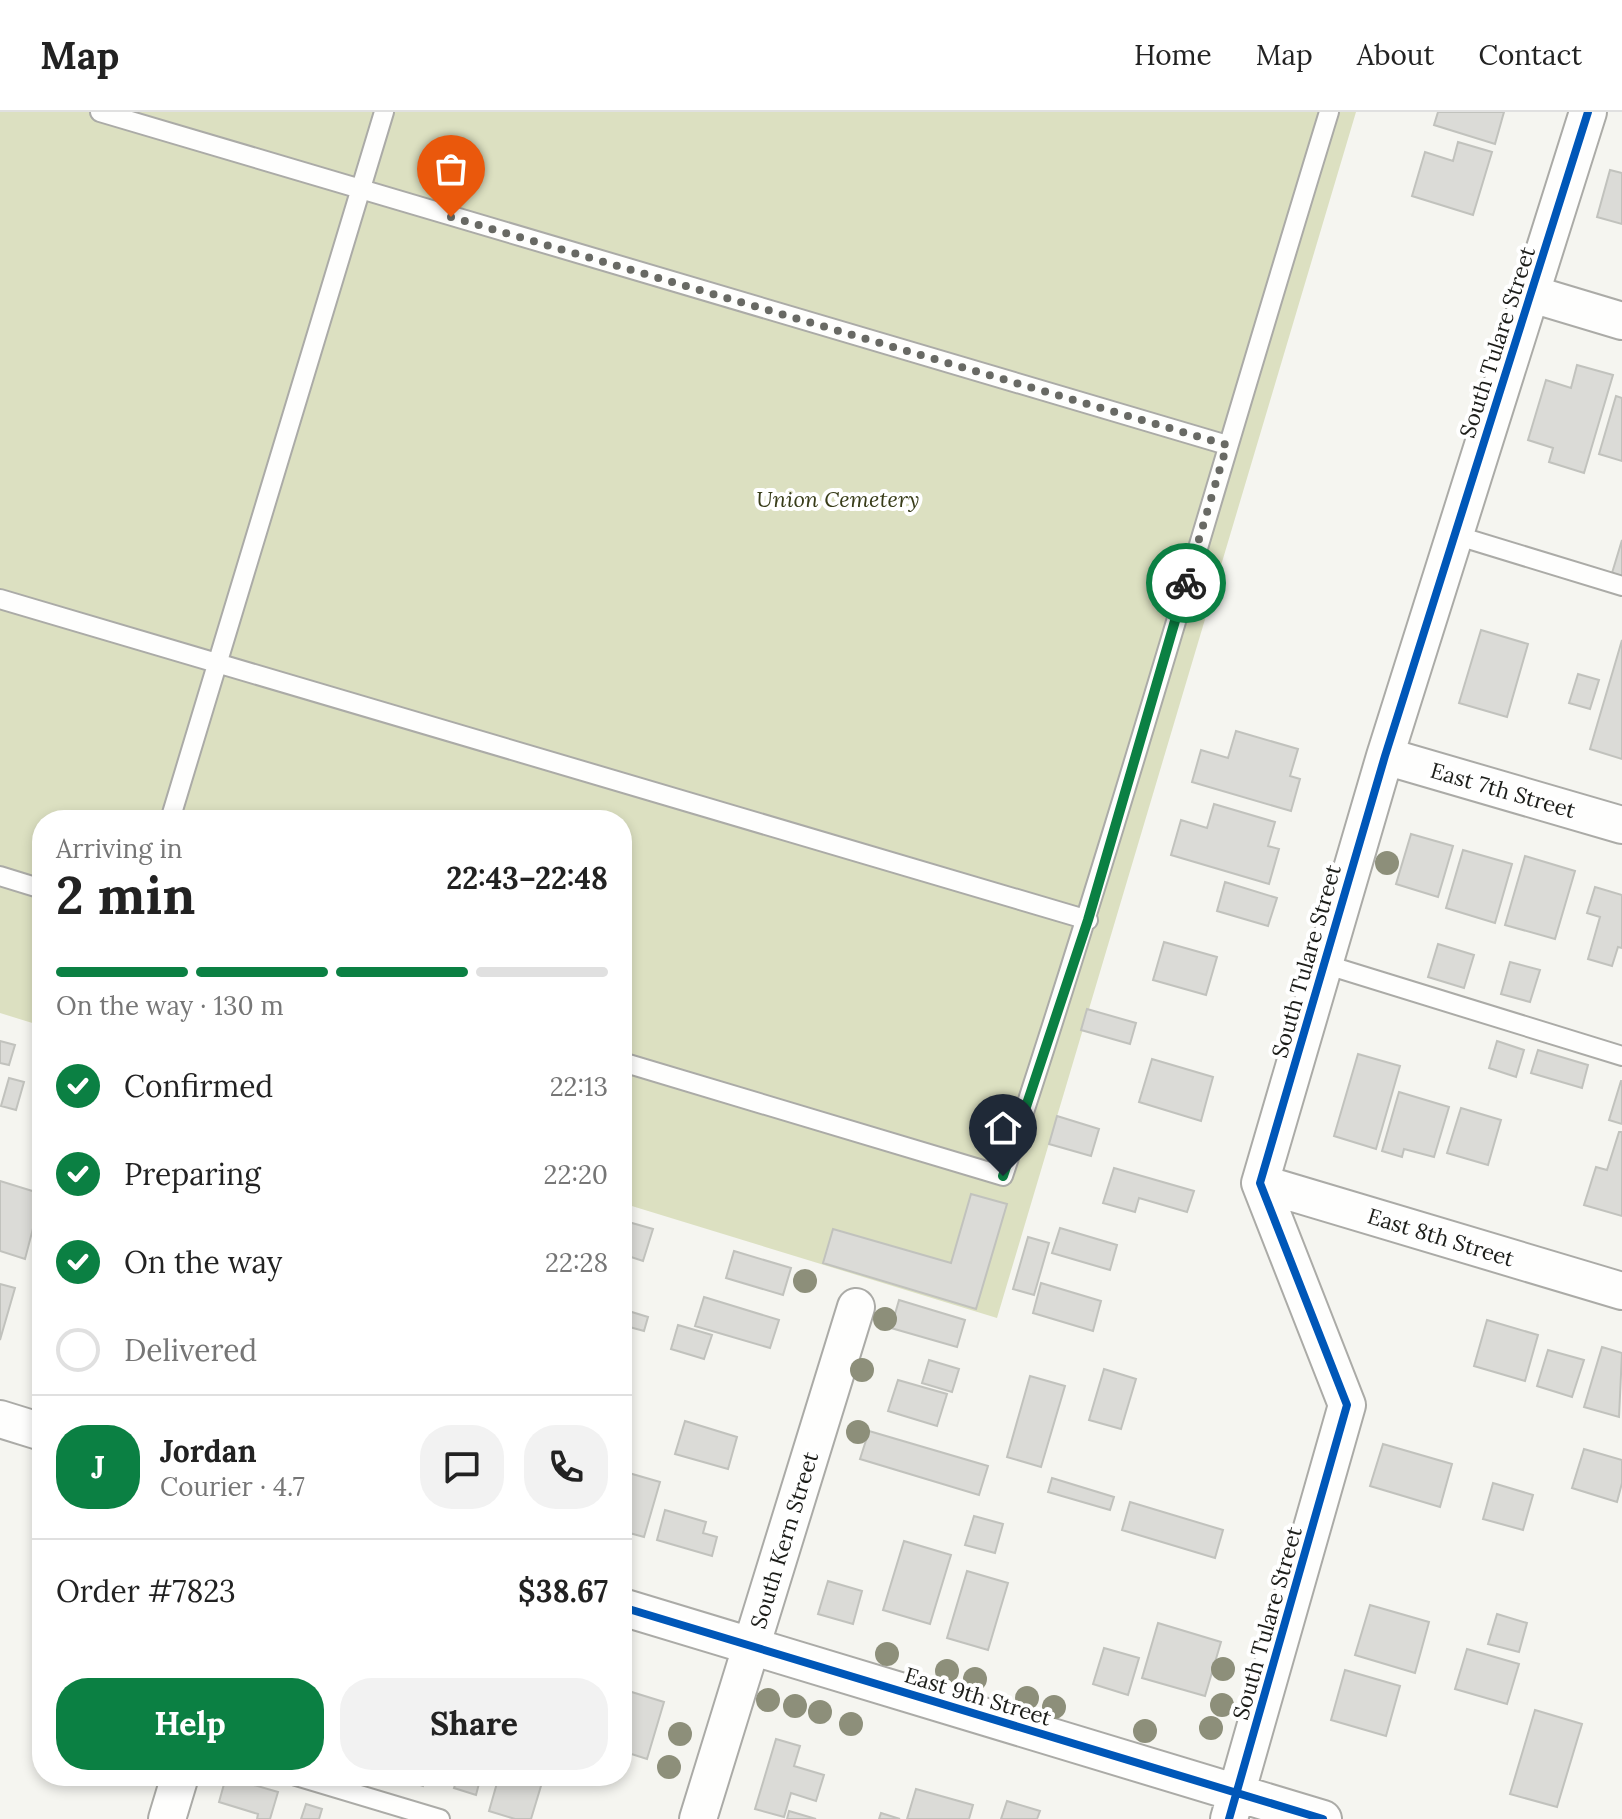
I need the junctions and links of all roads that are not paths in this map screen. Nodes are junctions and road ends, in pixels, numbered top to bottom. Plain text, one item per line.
1 (100, 112) edge
2 (384, 112) edge
3 (1329, 112) edge
4 (1588, 112) edge
5 (361, 191) junction
6 (1532, 294) junction
7 (1622, 321) edge
8 (1227, 445) junction
9 (1455, 535) junction
10 (1622, 586) edge
11 (0, 599) edge
12 (216, 665) junction
13 (1385, 756) junction
14 (173, 810) edge
15 (1622, 825) edge
16 (0, 876) edge
17 (32, 886) edge
18 (1088, 920) junction
19 (1324, 964) junction
20 (1622, 1056) edge
21 (632, 1065) edge
22 (1260, 1183) junction
23 (1622, 1291) edge
24 (856, 1307) dead end
25 (0, 1419) edge
26 (32, 1429) edge
27 (632, 1610) edge
28 (751, 1646) junction
29 (177, 1786) edge
30 (329, 1786) edge
31 (1233, 1806) edge
32 (167, 1819) edge
33 (440, 1819) edge
34 (698, 1819) edge
35 (1323, 1819) edge

1 - 5 lane
2 - 5 lane
3 - 8 lane
4 - 6 street, South Tulare Street
5 - 8 lane
5 - 12 lane
6 - 7 street
6 - 9 street, South Tulare Street
8 - 18 lane
9 - 10 lane
9 - 13 street, South Tulare Street
11 - 12 lane
12 - 14 lane
12 - 18 lane
13 - 15 street, East 7th Street
13 - 19 street, South Tulare Street
16 - 17 lane
18 - 21 lane
19 - 20 lane
19 - 22 street, South Tulare Street
22 - 23 street, East 8th Street
22 - 31 street, South Tulare Street
24 - 28 street, South Kern Street
25 - 26 street
27 - 28 street, East 9th Street
28 - 31 street, East 9th Street
28 - 34 street, South Kern Street
29 - 32 street
30 - 33 lane
31 - 35 street, East 9th Street

